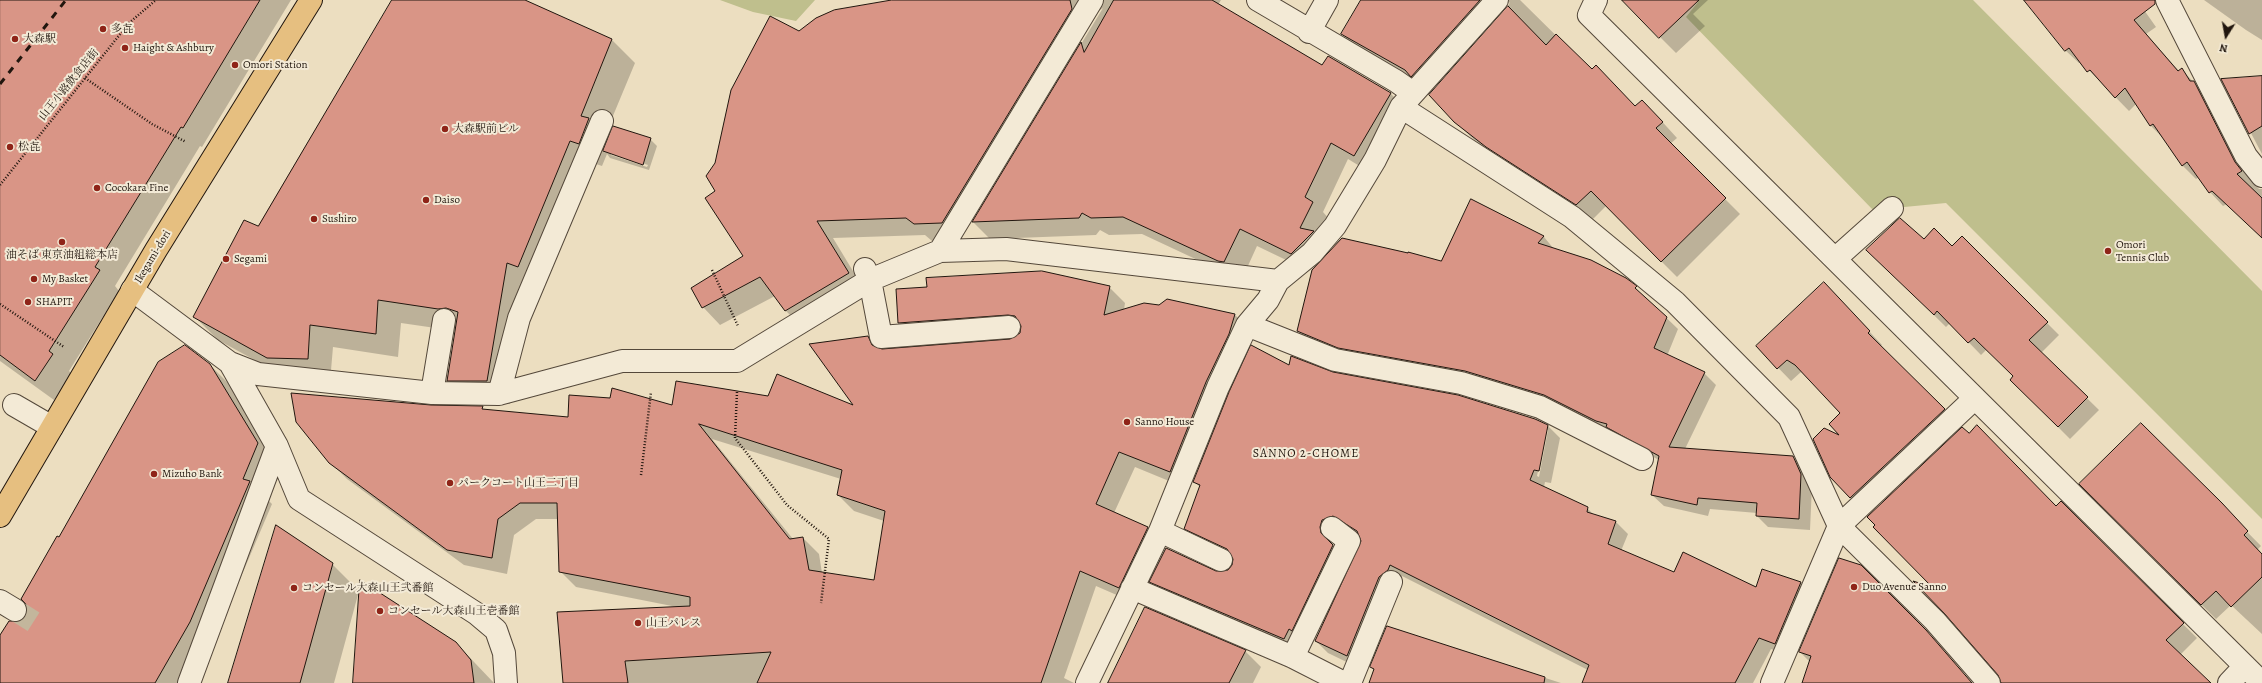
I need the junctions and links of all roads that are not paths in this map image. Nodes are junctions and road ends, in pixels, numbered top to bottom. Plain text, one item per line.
1 (311, 0) edge
2 (1092, 0) edge
3 (1258, 0) edge
4 (1327, 0) edge
5 (1497, 0) edge
6 (1596, 0) edge
7 (2166, 0) edge
8 (1310, 32) junction
9 (1407, 100) junction
10 (602, 122) dead end
11 (2262, 176) edge
12 (1892, 208) dead end
13 (940, 251) junction
14 (1835, 259) junction
15 (867, 274) junction
16 (1278, 281) junction
17 (132, 290) junction
18 (444, 320) dead end
19 (1247, 325) junction
20 (1009, 326) dead end
21 (230, 363) junction
22 (432, 393) junction
23 (499, 394) junction
24 (1974, 399) junction
25 (14, 406) dead end
26 (52, 427) junction
27 (277, 446) junction
28 (1642, 459) dead end
29 (0, 516) edge
30 (1839, 526) junction
31 (1332, 528) dead end
32 (1160, 531) junction
33 (1221, 560) dead end
34 (1391, 582) dead end
35 (1132, 588) junction
36 (1293, 657) junction
37 (2245, 666) junction
38 (190, 683) edge
39 (506, 683) edge
40 (1087, 683) edge
41 (1344, 683) edge
42 (1350, 683) edge
43 (1772, 683) edge
44 (1989, 683) edge
45 (2229, 683) edge
46 (2262, 683) edge

1 - 17 main road, Ikegami-dori
2 - 13 street
3 - 8 street
4 - 8 street
5 - 9 street
6 - 14 street
7 - 11 street
8 - 9 street
9 - 16 street
9 - 30 street
10 - 23 street
12 - 14 street
13 - 15 street
13 - 16 street
14 - 24 street
15 - 20 street
15 - 23 street
16 - 19 street
17 - 21 street
17 - 26 main road, Ikegami-dori
18 - 22 street
19 - 28 street
19 - 32 street
21 - 22 street
21 - 27 street
22 - 23 street
24 - 30 street
24 - 37 street
25 - 26 street
26 - 29 main road, Ikegami-dori
27 - 38 street
27 - 39 street
30 - 43 street
30 - 44 street
31 - 36 street
32 - 33 street
32 - 35 street
34 - 42 street
35 - 36 street
35 - 40 street
36 - 41 street
37 - 45 street
37 - 46 street

